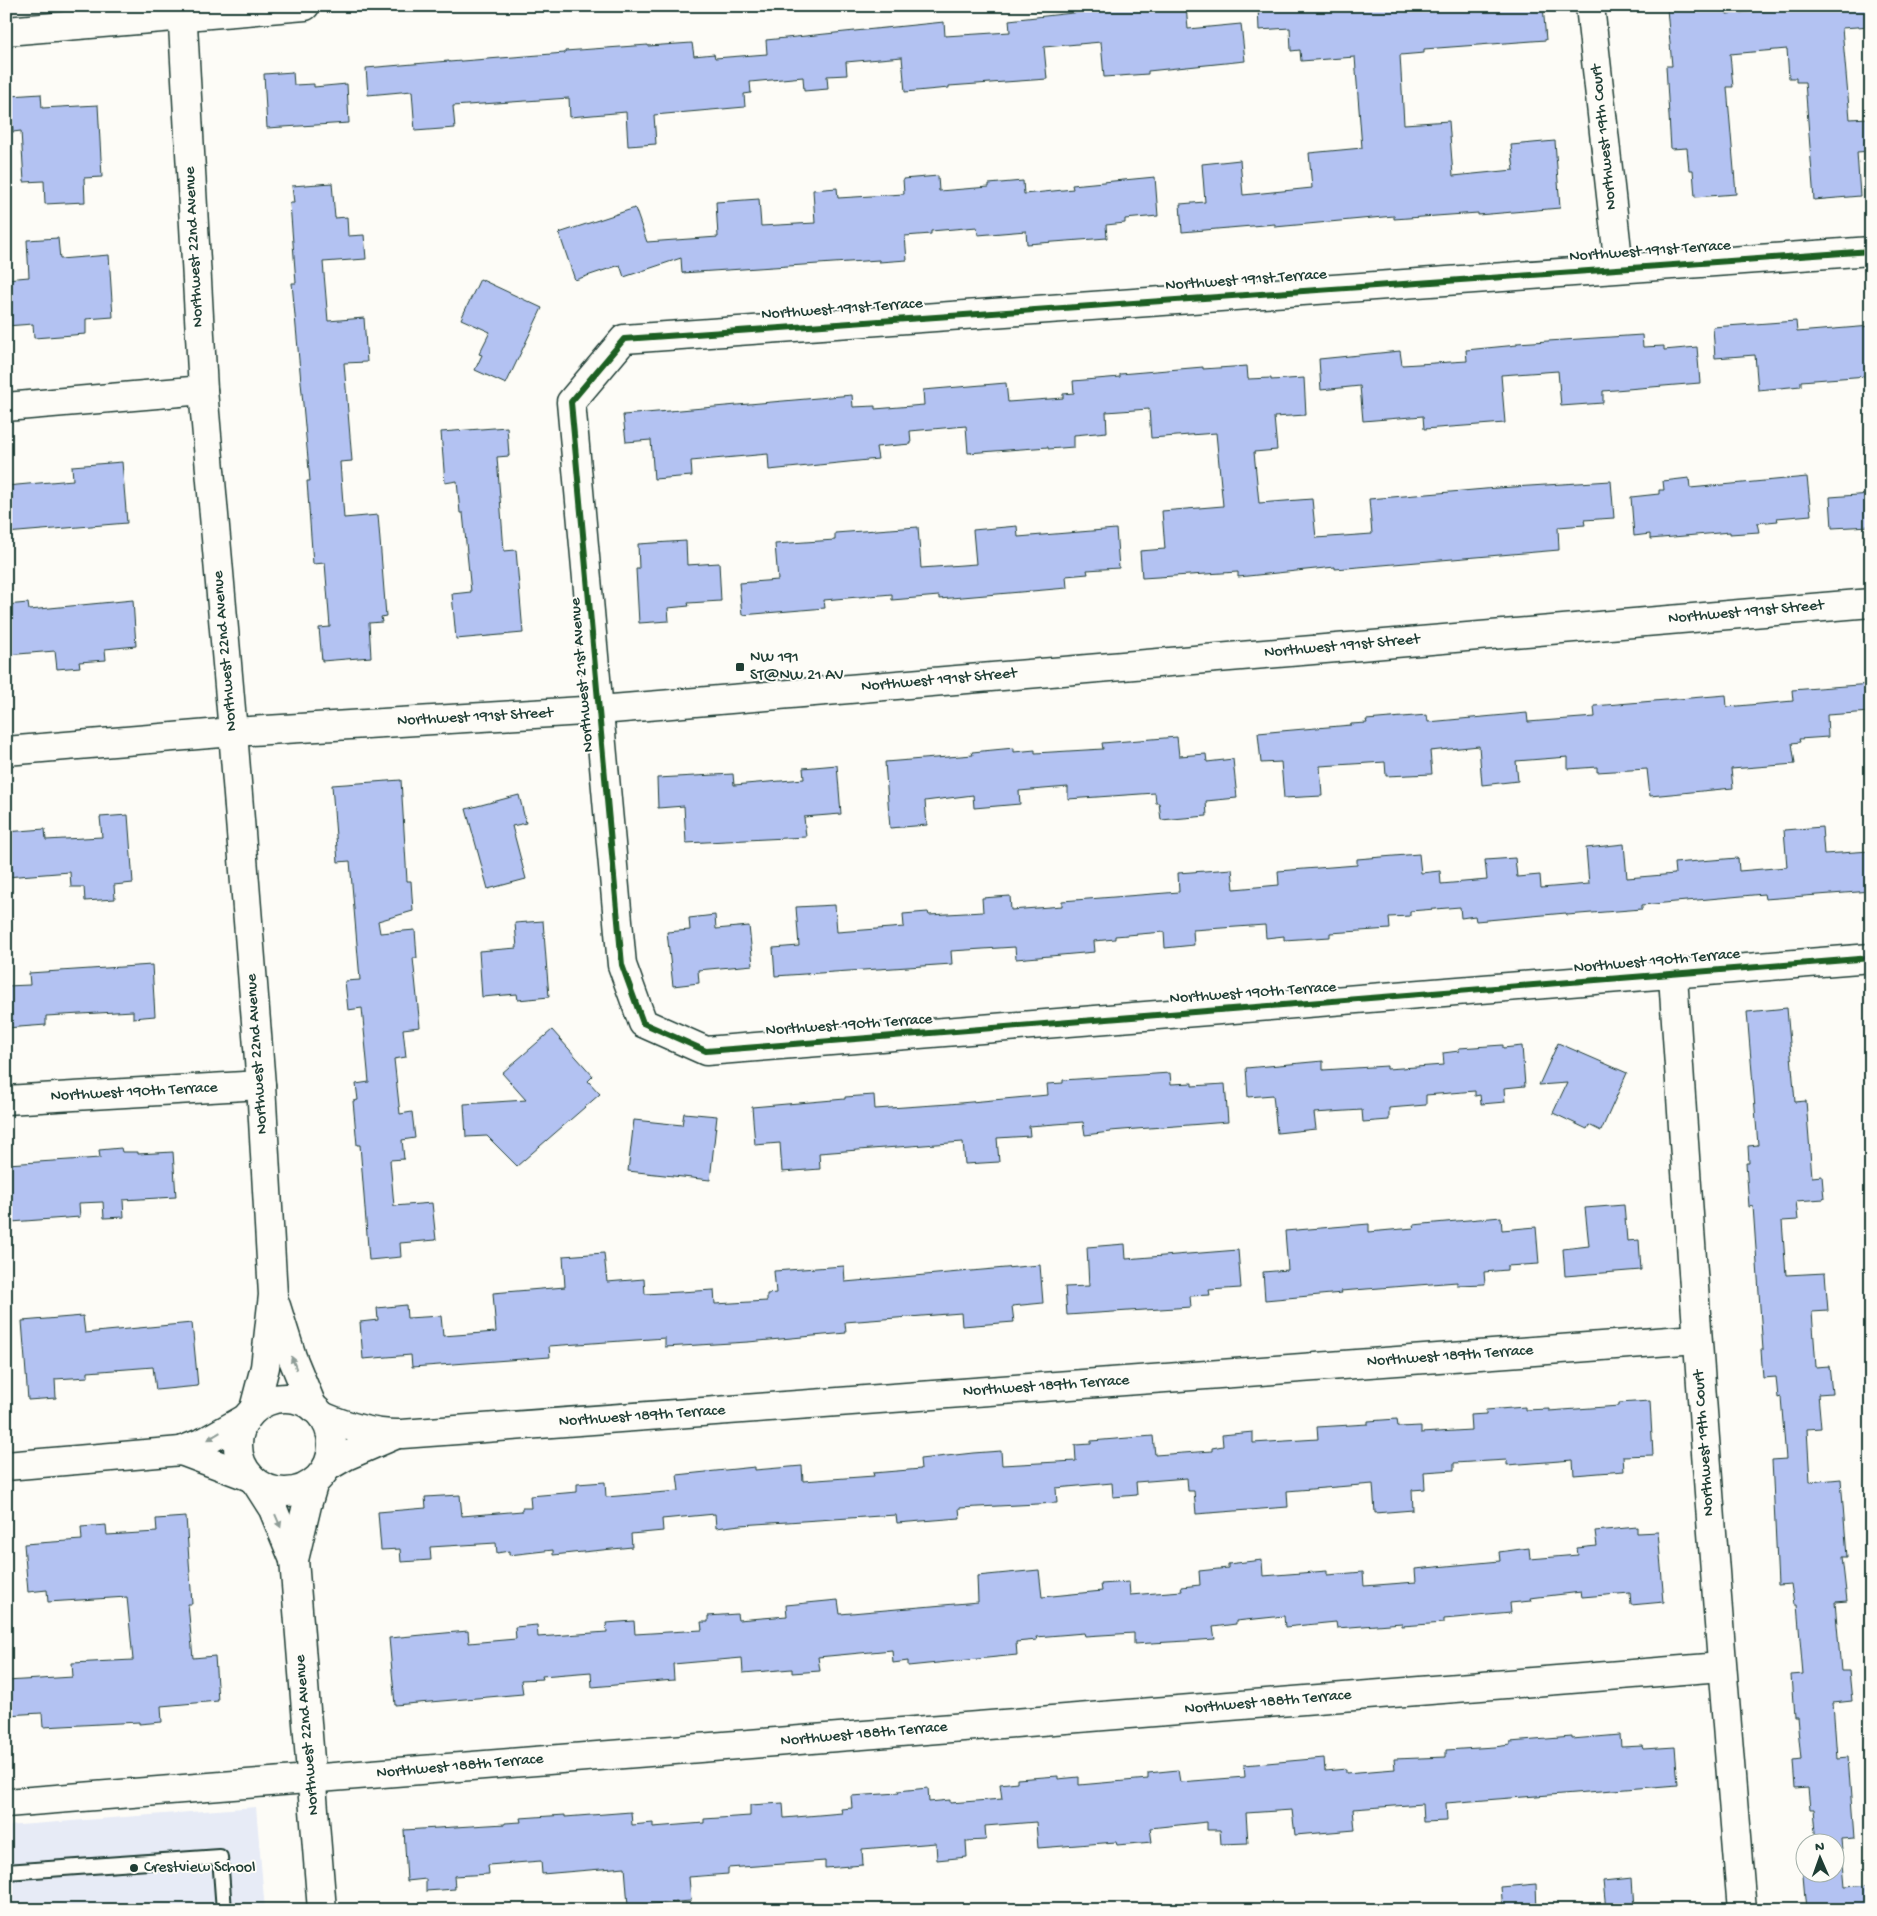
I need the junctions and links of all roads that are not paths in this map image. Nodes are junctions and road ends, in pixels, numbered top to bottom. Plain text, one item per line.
1 (306, 6) edge
2 (1590, 6) edge
3 (182, 11) edge
4 (6, 31) edge
5 (1871, 251) edge
6 (1619, 268) junction
7 (624, 339) joint
8 (203, 390) junction
9 (6, 407) edge
10 (1871, 603) edge
11 (600, 710) junction
12 (233, 732) junction
13 (6, 750) edge
14 (1871, 958) edge
15 (1673, 975) junction
16 (643, 1023) joint
17 (261, 1085) junction
18 (6, 1100) edge
19 (272, 1295) junction
20 (1697, 1339) junction
21 (318, 1412) junction
22 (250, 1414) junction
23 (395, 1434) junction
24 (181, 1451) junction
25 (6, 1466) edge
26 (320, 1474) junction
27 (254, 1481) junction
28 (294, 1560) junction
29 (1721, 1667) junction
30 (312, 1779) junction
31 (6, 1803) edge
32 (6, 1872) edge
33 (224, 1910) edge
34 (322, 1910) edge
35 (1742, 1910) edge

1 - 3 street
2 - 6 street, Northwest 19th Court
3 - 4 street
3 - 8 street, Northwest 22nd Avenue
5 - 6 street, Northwest 191st Terrace
6 - 7 street, Northwest 191st Terrace
7 - 11 street, Northwest 21st Avenue
8 - 9 street
8 - 12 street, Northwest 22nd Avenue
10 - 11 street, Northwest 191st Street
11 - 12 street, Northwest 191st Street
11 - 16 street, Northwest 21st Avenue
12 - 13 street, Northwest 191st Street
12 - 17 street, Northwest 22nd Avenue
14 - 15 street, Northwest 190th Terrace
15 - 16 street, Northwest 190th Terrace
15 - 20 street, Northwest 19th Court
17 - 18 street, Northwest 190th Terrace
17 - 19 street, Northwest 22nd Avenue
21 -> 19 street, Northwest 22nd Avenue
19 - 22 street, Northwest 22nd Avenue
20 - 23 street, Northwest 189th Terrace
20 - 29 street, Northwest 19th Court
21 - 22 street
21 - 23 street, Northwest 189th Terrace
21 - 26 street
22 -> 24 street
22 - 27 street
23 - 26 street, Northwest 189th Terrace
24 - 25 street
24 - 27 street
26 - 27 street
26 - 28 street, Northwest 22nd Avenue
27 -> 28 street, Northwest 22nd Avenue
28 - 30 street, Northwest 22nd Avenue
29 - 30 street, Northwest 188th Terrace
29 - 35 street, Northwest 19th Court
30 - 31 street, Northwest 188th Terrace
30 - 34 street, Northwest 22nd Avenue
32 - 33 lane

